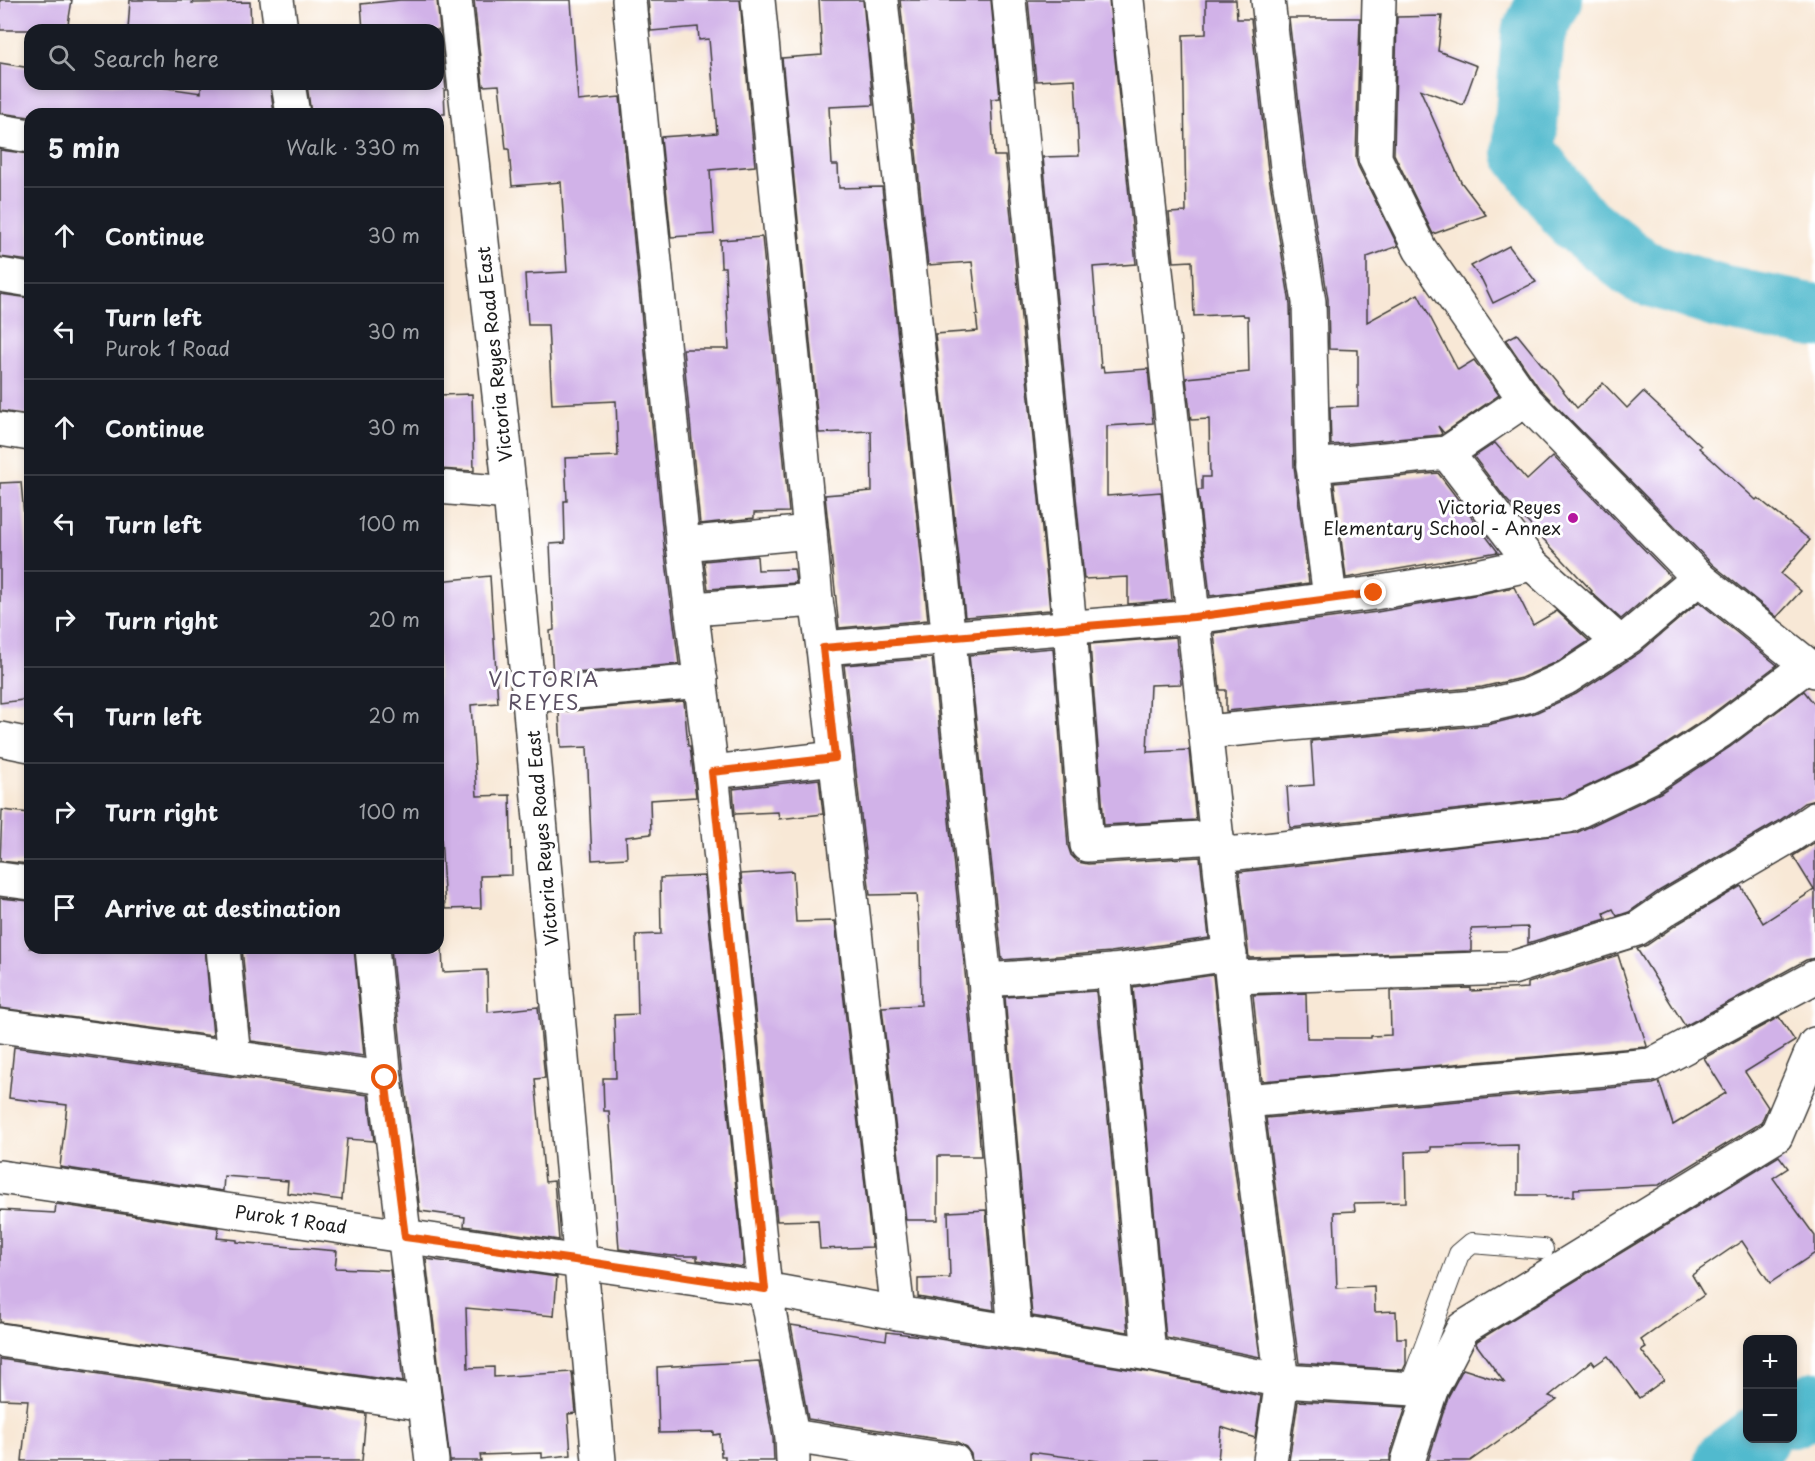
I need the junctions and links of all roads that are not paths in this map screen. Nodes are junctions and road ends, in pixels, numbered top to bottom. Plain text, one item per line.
1 (277, 0) edge
2 (455, 0) edge
3 (629, 0) edge
4 (758, 0) edge
5 (881, 0) edge
6 (1010, 0) edge
7 (1127, 0) edge
8 (1268, 0) edge
9 (1379, 0) edge
10 (280, 24) edge
11 (289, 90) edge
12 (292, 108) edge
13 (0, 131) edge
14 (24, 135) edge
15 (0, 275) edge
16 (24, 279) edge
17 (1526, 400) junction
18 (0, 429) edge
19 (24, 433) edge
20 (1448, 453) junction
21 (1313, 466) junction
22 (444, 488) edge
23 (510, 493) junction
24 (810, 532) junction
25 (683, 544) junction
26 (1532, 564) junction
27 (1699, 578) junction
28 (1330, 598) junction
29 (816, 600) junction
30 (692, 609) junction
31 (1194, 617) junction
32 (1070, 627) junction
33 (950, 637) junction
34 (1620, 643) junction
35 (823, 648) junction
36 (1811, 668) edge
37 (702, 681) junction
38 (530, 696) junction
39 (1206, 732) junction
40 (0, 740) edge
41 (24, 744) edge
42 (835, 758) junction
43 (712, 772) junction
44 (1815, 819) edge
45 (1218, 846) junction
46 (0, 879) edge
47 (24, 882) edge
48 (224, 954) edge
49 (373, 954) edge
50 (1231, 966) junction
51 (1113, 970) junction
52 (1815, 977) edge
53 (985, 980) junction
54 (0, 1026) edge
55 (1815, 1044) edge
56 (234, 1058) junction
57 (385, 1078) junction
58 (1245, 1101) junction
59 (0, 1177) edge
60 (405, 1237) junction
61 (1543, 1249) dead end
62 (582, 1261) junction
63 (765, 1289) junction
64 (898, 1313) junction
65 (1015, 1332) junction
66 (0, 1340) edge
67 (1149, 1354) junction
68 (1282, 1381) junction
69 (1420, 1390) junction
70 (425, 1404) junction
71 (792, 1449) edge
72 (432, 1461) edge
73 (599, 1461) edge
74 (954, 1461) edge
75 (1270, 1461) edge
76 (1408, 1461) edge

1 - 10 street
2 - 23 street, Victoria Reyes Road East
3 - 25 street
4 - 24 street
5 - 33 street
6 - 32 street
7 - 31 street
8 - 21 street
9 - 17 street
11 - 12 street
13 - 14 street
15 - 16 street
17 - 20 street
17 - 27 street
18 - 19 street
20 - 21 street
20 - 26 street
21 - 28 street
22 - 23 street
23 - 38 street, Victoria Reyes Road East
24 - 25 street
24 - 29 street
25 - 30 street
26 - 28 street
26 - 34 street
27 - 34 street
27 - 36 street
28 - 31 street
29 - 30 street
29 - 35 street
30 - 37 street
31 - 32 street
31 - 39 street
32 - 33 street
32 - 45 street
33 - 35 street
33 - 53 street
34 - 39 street
35 - 42 street
36 - 45 street
37 - 38 street
37 - 43 street
38 - 62 street, Victoria Reyes Road East
39 - 45 street
40 - 41 street
42 - 43 street
42 - 64 street
43 - 63 street
44 - 50 street
45 - 50 street
46 - 47 street
48 - 56 street
49 - 57 street
50 - 51 street
50 - 58 street
51 - 53 street
51 - 67 street
52 - 58 street
53 - 65 street
54 - 56 street
55 - 69 street
56 - 57 street
57 - 60 street
58 - 68 street
59 - 60 street, Purok 1 Road
60 - 62 street, Purok 1 Road
60 - 70 street
61 - 69 lane
62 - 63 street, Purok 1 Road
62 - 73 street, Victoria Reyes Road East
63 - 64 street, Purok 1 Road
63 - 71 street
64 - 65 street, Purok 1 Road
65 - 67 street, Purok 1 Road
66 - 70 street
67 - 68 street, Purok 1 Road
68 - 69 street, Purok 1 Road
68 - 75 street
69 - 76 street
70 - 72 street
71 - 74 street

